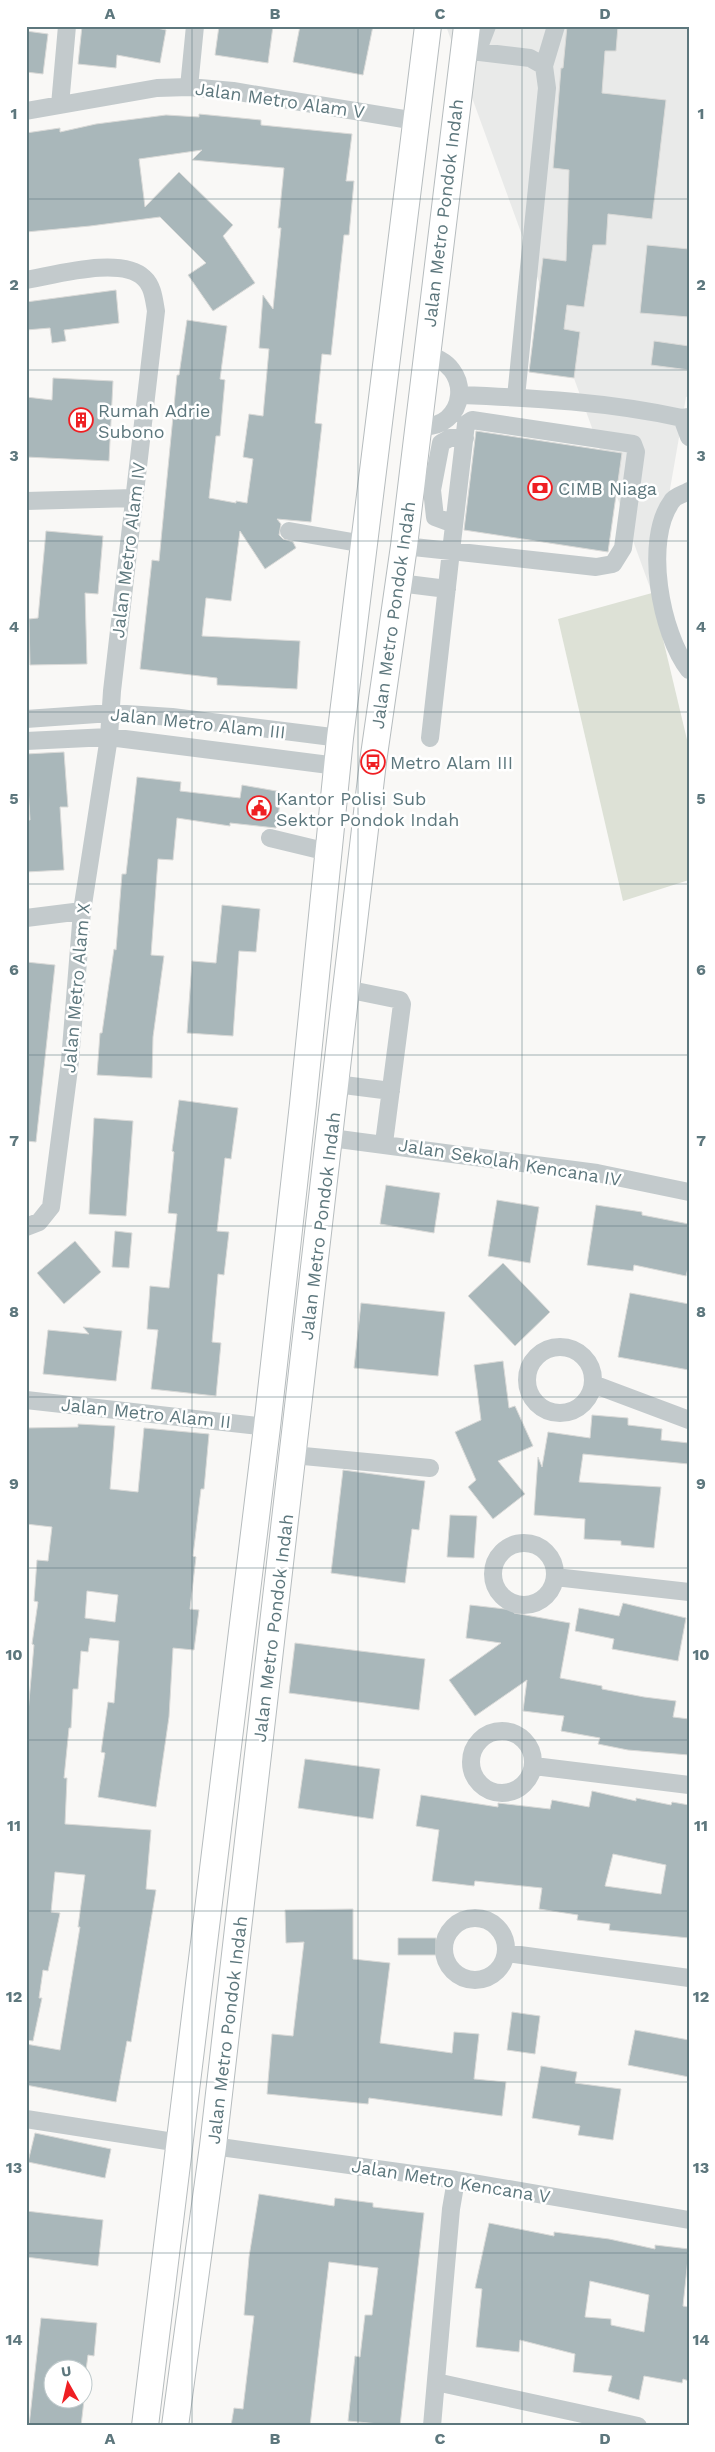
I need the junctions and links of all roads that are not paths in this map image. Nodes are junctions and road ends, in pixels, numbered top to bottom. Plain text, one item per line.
1 (67, 26) edge
2 (195, 26) edge
3 (428, 26) edge
4 (487, 26) edge
5 (556, 26) edge
6 (469, 43) edge
7 (544, 66) junction
8 (189, 87) junction
9 (60, 105) junction
10 (26, 111) edge
11 (416, 121) junction
12 (26, 280) edge
13 (426, 355) junction
14 (461, 395) junction
15 (516, 397) junction
16 (686, 418) edge
17 (418, 426) junction
18 (689, 437) edge
19 (465, 438) junction
20 (689, 491) edge
21 (134, 498) junction
22 (26, 501) edge
23 (454, 524) junction
24 (289, 531) dead end
25 (364, 544) junction
26 (404, 546) junction
27 (451, 551) junction
28 (399, 583) junction
29 (447, 589) junction
30 (689, 670) edge
31 (111, 713) junction
32 (26, 719) edge
33 (109, 737) junction
34 (340, 738) junction
35 (430, 738) dead end
36 (26, 741) edge
37 (337, 766) junction
38 (270, 838) dead end
39 (328, 852) junction
40 (82, 911) junction
41 (26, 918) edge
42 (346, 989) junction
43 (336, 1084) junction
44 (391, 1091) junction
45 (331, 1138) junction
46 (384, 1143) junction
47 (689, 1192) edge
48 (26, 1227) edge
49 (593, 1384) dead end
50 (26, 1400) edge
51 (689, 1420) edge
52 (266, 1427) junction
53 (293, 1455) junction
54 (430, 1468) dead end
55 (555, 1577) dead end
56 (689, 1592) edge
57 (534, 1766) dead end
58 (689, 1785) edge
59 (506, 1953) dead end
60 (689, 1978) edge
61 (26, 2119) edge
62 (180, 2143) junction
63 (213, 2146) junction
64 (456, 2180) junction
65 (689, 2220) edge
66 (436, 2382) junction
67 (145, 2426) edge
68 (175, 2426) edge
69 (432, 2426) edge
70 (638, 2426) edge

1 - 9 street
2 - 8 street
3 - 11 highway, Jalan Metro Pondok Indah
4 - 6 street
5 - 7 street
6 - 7 street
6 - 13 highway, Jalan Metro Pondok Indah
7 - 15 street
8 - 9 street, Jalan Metro Alam V
8 - 11 street, Jalan Metro Alam V
9 - 10 street, Jalan Metro Alam V
11 - 25 highway, Jalan Metro Pondok Indah
12 - 21 street, Jalan Metro Alam IV
13 - 14 street
13 - 17 highway, Jalan Metro Pondok Indah
14 - 15 street
14 - 17 street
15 - 16 street
16 - 18 street
17 - 26 highway, Jalan Metro Pondok Indah
19 - 23 street
19 - 23 street
19 - 27 street
20 - 30 street
21 - 22 street
21 - 31 street, Jalan Metro Alam IV
23 - 27 street
24 - 25 street
25 - 34 highway, Jalan Metro Pondok Indah
26 - 27 street
26 - 28 highway, Jalan Metro Pondok Indah
27 - 29 street
28 - 29 street
28 - 42 highway, Jalan Metro Pondok Indah
29 - 35 street
31 - 32 street, Jalan Metro Alam III
31 - 33 street, Jalan Metro Alam IV
31 - 34 street, Jalan Metro Alam III
33 - 36 street, Jalan Metro Alam III
33 - 37 street, Jalan Metro Alam III
33 - 40 street, Jalan Metro Alam X
34 - 37 highway, Jalan Metro Pondok Indah
37 - 39 highway, Jalan Metro Pondok Indah
38 - 39 street
39 - 52 highway, Jalan Metro Pondok Indah
40 - 41 street
40 - 48 street, Jalan Metro Alam X
42 - 43 highway, Jalan Metro Pondok Indah
42 - 44 street
43 - 44 street
43 - 45 highway, Jalan Metro Pondok Indah
44 - 46 street
45 - 46 street, Jalan Sekolah Kencana IV
45 - 53 highway, Jalan Metro Pondok Indah
46 - 47 street, Jalan Sekolah Kencana IV
49 - 51 street
50 - 52 street, Jalan Metro Alam II
52 - 62 highway, Jalan Metro Pondok Indah
53 - 54 street
53 - 63 highway, Jalan Metro Pondok Indah
55 - 56 street
57 - 58 street
59 - 60 street
61 - 62 street
62 - 67 highway, Jalan Metro Pondok Indah
63 - 64 street, Jalan Metro Kencana V
63 - 68 highway, Jalan Metro Pondok Indah
64 - 65 street, Jalan Metro Kencana V
64 - 66 street
66 - 69 street
66 - 70 street

